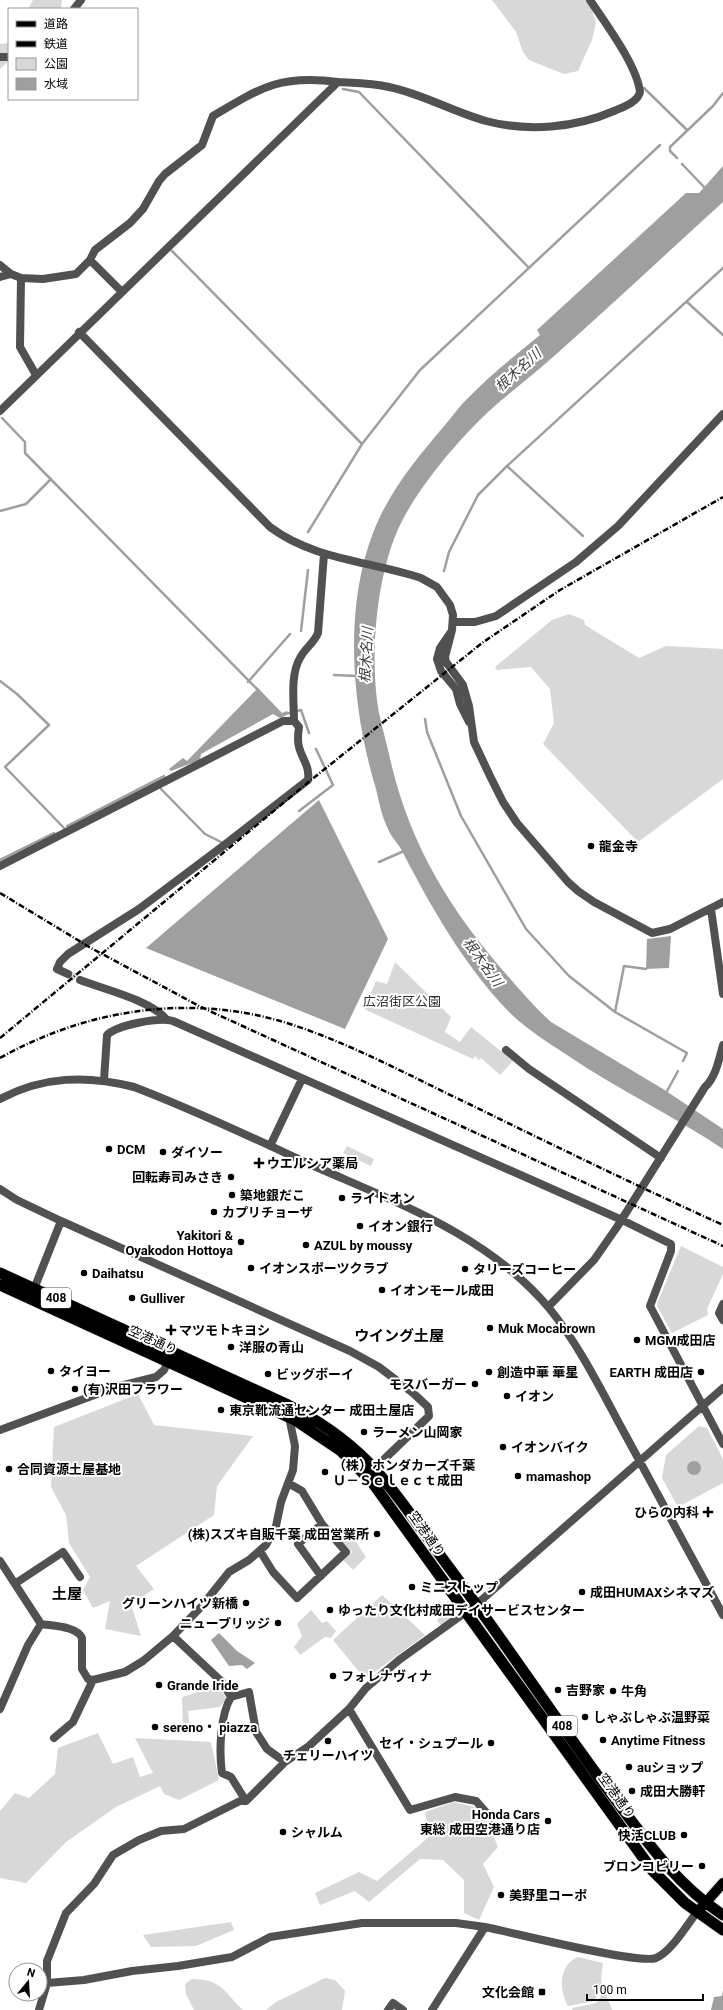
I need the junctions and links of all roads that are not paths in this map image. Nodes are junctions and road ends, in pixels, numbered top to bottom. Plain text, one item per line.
1 (81, 0) edge
2 (590, 0) edge
3 (75, 8) edge
4 (338, 82) junction
5 (90, 260) junction
6 (0, 266) edge
7 (11, 274) junction
8 (0, 278) edge
9 (21, 278) junction
10 (121, 291) junction
11 (79, 332) junction
12 (36, 375) junction
13 (0, 411) edge
14 (723, 414) edge
15 (324, 554) junction
16 (452, 626) junction
17 (294, 714) junction
18 (0, 866) edge
19 (723, 902) edge
20 (711, 909) junction
21 (68, 974) tunnel mouth
22 (80, 980) tunnel mouth
23 (723, 994) edge
24 (166, 1020) junction
25 (723, 1045) edge
26 (506, 1050) dead end
27 (302, 1079) junction
28 (104, 1080) junction
29 (0, 1099) edge
30 (270, 1146) junction
31 (663, 1155) junction
32 (0, 1189) edge
33 (622, 1220) junction
34 (61, 1221) junction
35 (0, 1273) edge
36 (0, 1285) edge
37 (34, 1289) junction
38 (723, 1304) edge
39 (548, 1307) junction
40 (723, 1320) edge
41 (174, 1351) junction
42 (168, 1363) junction
43 (723, 1388) edge
44 (703, 1406) junction
45 (291, 1412) junction
46 (0, 1430) edge
47 (723, 1444) edge
48 (640, 1462) junction
49 (374, 1469) junction
50 (288, 1483) junction
51 (322, 1524) junction
52 (260, 1551) junction
53 (0, 1561) edge
54 (321, 1576) junction
55 (80, 1577) dead end
56 (16, 1583) junction
57 (476, 1604) junction
58 (467, 1612) junction
59 (723, 1615) edge
60 (41, 1624) junction
61 (173, 1636) junction
62 (93, 1680) junction
63 (231, 1697) junction
64 (0, 1709) edge
65 (349, 1709) junction
66 (54, 1738) dead end
67 (285, 1762) junction
68 (246, 1801) junction
69 (491, 1818) dead end
70 (723, 1883) edge
71 (705, 1903) junction
72 (697, 1912) junction
73 (723, 1915) edge
74 (485, 1927) junction
75 (723, 1930) edge
76 (47, 1962) edge
77 (48, 1983) edge
78 (388, 2010) edge
79 (403, 2010) edge
80 (432, 2010) edge

1 - 3 street
2 - 4 street
4 - 5 street
4 - 10 street
5 - 9 street
5 - 10 street
6 - 7 street
7 - 8 street
7 - 9 street
9 - 12 street
10 - 11 street
11 - 12 street
11 - 15 street
12 - 13 street
14 - 16 street
15 - 16 street
15 - 17 street
16 - 20 street
17 - 18 street
17 - 21 street
19 - 20 street
20 - 23 street
22 - 24 street
24 - 27 street
24 - 28 street
25 - 31 street
26 - 31 street
27 - 30 street
27 - 33 street
28 - 29 street
28 - 30 street
30 - 39 street
31 - 33 street
32 - 34 street
33 - 39 street
33 - 44 street
34 - 37 street
34 - 49 street
35 - 37 highway, 空港通り / 408
36 - 42 highway, 空港通り / 408
37 - 41 highway, 空港通り / 408
38 - 40 street
39 - 48 street
41 - 42 street
41 - 45 highway, 空港通り / 408
42 - 45 highway, 空港通り / 408
42 - 46 street
43 - 44 street
44 - 47 street
44 - 48 street
45 - 49 highway, 空港通り / 408
45 - 50 street
45 - 58 highway, 空港通り / 408
48 - 57 street
48 - 59 street
49 - 57 highway, 空港通り / 408
50 - 51 street
50 - 52 street
51 - 54 street
51 - 54 street
52 - 54 street
52 - 61 street
53 - 56 street
55 - 56 street
56 - 60 street
57 - 58 street
57 - 71 highway, 空港通り / 408
58 - 65 street
58 - 72 highway, 空港通り / 408
60 - 62 street
60 - 64 street
61 - 62 street
61 - 63 street
62 - 66 street
63 - 67 street
63 - 68 street
65 - 67 street
65 - 69 street
67 - 68 street
68 - 76 street
70 - 71 main road
71 - 72 main road
71 - 73 highway, 空港通り / 408
72 - 74 street
72 - 75 highway, 空港通り / 408
74 - 77 street
74 - 80 street
78 - 79 street

